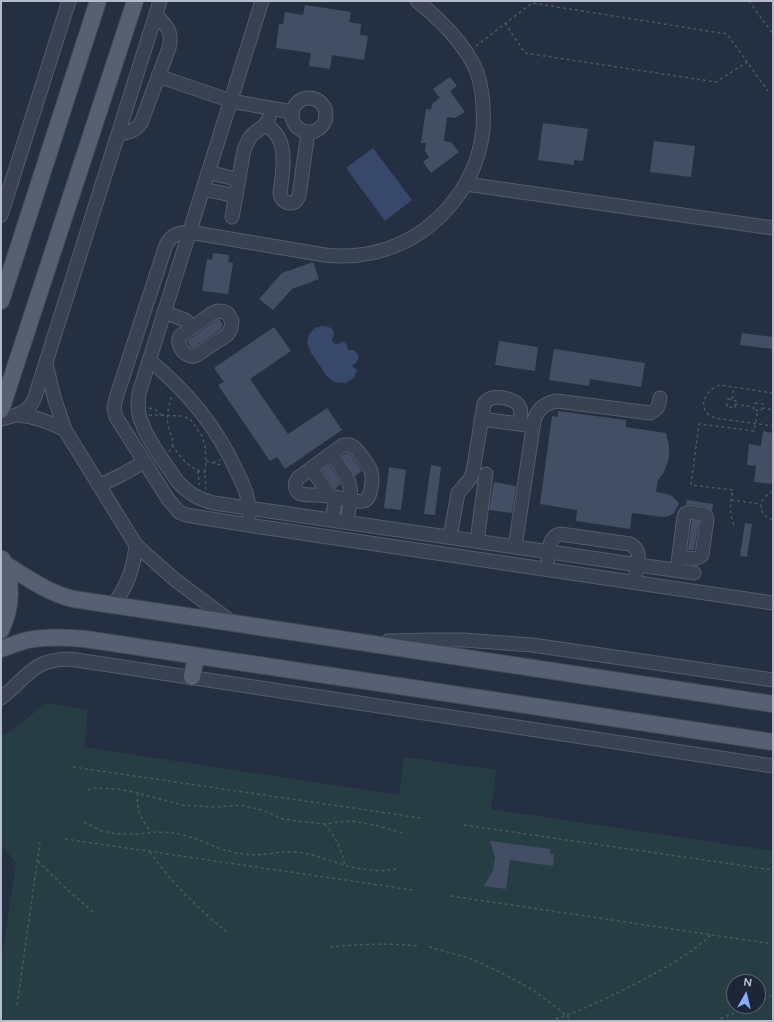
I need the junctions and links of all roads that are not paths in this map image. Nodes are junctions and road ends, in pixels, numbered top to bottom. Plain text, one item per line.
1 (69, 1) edge
2 (98, 1) edge
3 (135, 1) edge
4 (160, 1) edge
5 (262, 1) edge
6 (417, 1) edge
7 (156, 15) junction
8 (158, 76) junction
9 (231, 101) junction
10 (272, 108) junction
11 (292, 112) junction
12 (265, 124) junction
13 (308, 132) junction
14 (118, 134) junction
15 (208, 172) junction
16 (238, 180) junction
17 (466, 184) junction
18 (203, 189) junction
19 (236, 196) junction
20 (1, 215) edge
21 (232, 217) dead end
22 (773, 228) edge
23 (189, 232) junction
24 (1, 301) edge
25 (164, 312) junction
26 (192, 327) junction
27 (158, 330) junction
28 (179, 339) junction
29 (149, 360) junction
30 (46, 363) junction
31 (660, 398) dead end
32 (1, 410) edge
33 (19, 415) junction
34 (1, 419) edge
35 (481, 419) junction
36 (519, 424) junction
37 (533, 426) junction
38 (65, 430) junction
39 (331, 454) junction
40 (144, 462) junction
41 (311, 469) junction
42 (486, 474) dead end
43 (99, 486) junction
44 (333, 496) junction
45 (350, 499) junction
46 (250, 508) junction
47 (332, 520) junction
48 (347, 522) junction
49 (248, 525) junction
50 (682, 532) junction
51 (705, 535) junction
52 (450, 537) junction
53 (477, 541) junction
54 (136, 545) junction
55 (515, 547) junction
56 (550, 552) junction
57 (679, 556) junction
58 (3, 560) edge
59 (637, 564) junction
60 (547, 570) junction
61 (678, 570) junction
62 (694, 573) dead end
63 (635, 583) junction
64 (773, 603) edge
65 (113, 605) junction
66 (235, 624) junction
67 (1, 630) edge
68 (363, 643) junction
69 (1, 649) edge
70 (196, 656) junction
71 (192, 677) junction
72 (773, 680) edge
73 (1, 698) edge
74 (773, 704) edge
75 (773, 742) edge
76 (773, 766) edge

1 - 20 street
2 - 24 main road
3 - 32 main road
4 - 7 street
5 - 9 street
6 - 17 street
7 - 8 street
7 - 14 street
8 - 9 street
8 - 14 street
9 - 10 street
9 - 15 street
10 - 11 street
10 - 12 street
11 - 13 street
11 - 13 street
12 - 13 street
12 - 16 street
14 - 30 street
15 - 16 street
15 - 18 street
16 - 19 street
17 - 22 street
17 - 23 street
18 - 19 street
18 - 23 street
19 - 21 street
23 - 25 street
23 - 40 street
25 - 26 street
25 - 27 street
26 - 28 street
26 - 28 street
27 - 28 street
27 - 29 street
29 - 46 street
29 - 46 street
30 - 33 street
30 - 38 street
31 - 37 street
33 - 34 street
33 - 38 street
35 - 36 street
35 - 36 street
35 - 52 street
36 - 37 street
37 - 55 street
38 - 43 street
39 - 41 street
39 - 45 street
39 - 45 street
40 - 43 street
40 - 49 street
41 - 44 street
41 - 44 street
42 - 53 street
43 - 54 street
44 - 45 street
44 - 47 street
45 - 48 street
46 - 47 street
46 - 49 street
47 - 48 street
48 - 52 street
49 - 60 street
50 - 51 street
50 - 51 street
50 - 57 street
51 - 57 street
52 - 53 street
53 - 55 street
54 - 65 street
54 - 66 street
55 - 56 street
56 - 59 street
56 - 59 street
56 - 60 street
57 - 61 street
58 - 65 main road
58 - 67 main road
59 - 61 street
59 - 63 street
60 - 63 street
61 - 62 street
63 - 64 street
65 - 66 main road
66 - 68 main road
68 - 72 street
68 - 74 main road
69 - 70 main road
70 - 71 main road
70 - 75 main road
71 - 73 street
71 - 76 street

